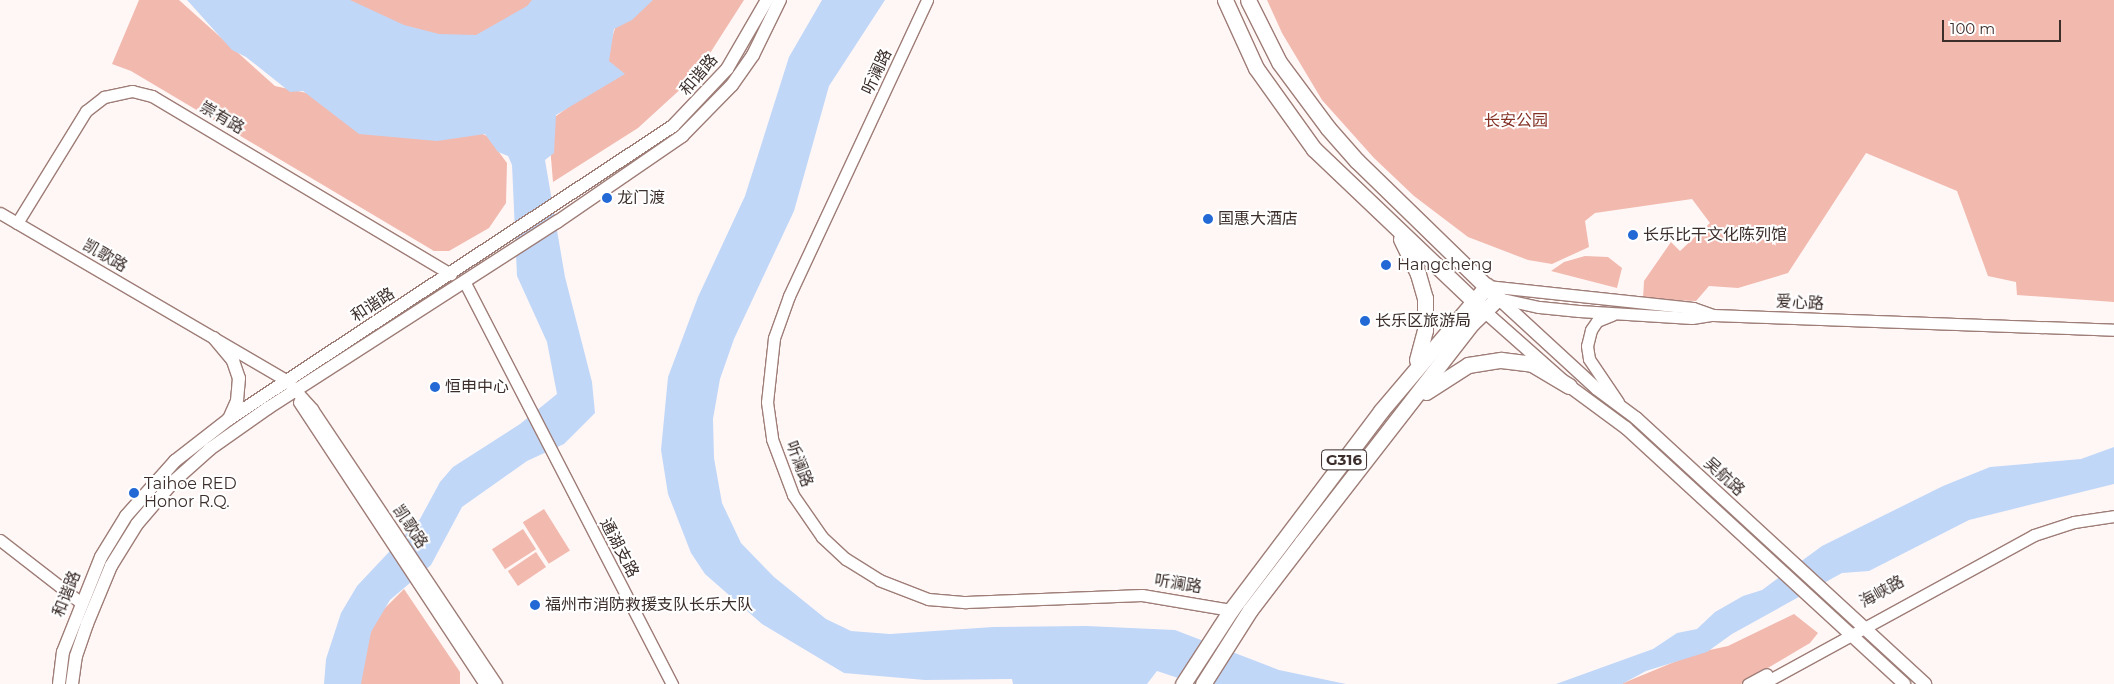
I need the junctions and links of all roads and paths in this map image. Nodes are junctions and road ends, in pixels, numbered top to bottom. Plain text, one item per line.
1 (767, 0) edge
2 (780, 0) edge
3 (927, 0) edge
4 (1225, 0) edge
5 (1248, 0) edge
6 (0, 213) edge
7 (17, 223) junction
8 (1396, 229) junction
9 (1446, 247) junction
10 (1432, 264) junction
11 (451, 274) junction
12 (466, 280) junction
13 (1487, 286) junction
14 (1498, 298) junction
15 (1478, 305) junction
16 (1618, 313) junction
17 (1713, 315) junction
18 (2114, 330) edge
19 (214, 338) junction
20 (1551, 348) junction
21 (1540, 361) junction
22 (1411, 373) junction
23 (290, 386) junction
24 (1570, 386) junction
25 (1409, 406) junction
26 (1621, 406) junction
27 (229, 419) junction
28 (2114, 516) edge
29 (0, 540) edge
30 (422, 582) junction
31 (80, 602) junction
32 (1231, 610) junction
33 (1863, 626) junction
34 (1849, 633) junction
35 (63, 652) junction
36 (76, 656) junction
37 (671, 683) edge
38 (52, 684) edge
39 (59, 684) edge
40 (72, 684) edge
41 (81, 684) edge
42 (485, 684) edge
43 (496, 684) edge
44 (1183, 684) edge
45 (1203, 684) edge
46 (1748, 684) edge
47 (1762, 684) edge
48 (1904, 684) edge
49 (1926, 684) edge

1 - 11 main road, 和谐路
2 - 12 main road, 和谐路
3 - 32 street, 听澜路
4 - 8 highway
5 - 9 highway
6 - 7 street, 凯歌路
7 - 11 street, 崇有路
7 - 19 street, 凯歌路
8 - 10 highway
8 - 22 highway
9 - 10 highway
9 - 13 highway
10 - 15 highway
11 - 23 main road, 和谐路
12 - 23 main road, 和谐路
12 - 37 street, 通湖支路
13 - 14 highway
13 - 15 highway, G316
13 - 17 street, 爱心路
14 - 15 highway, G316
14 - 16 street
14 - 20 main road, 吴航路
15 - 21 main road, 吴航路
15 - 22 highway, G316
15 - 25 highway, G316
16 - 17 street
16 - 26 street
17 - 18 street, 爱心路
19 - 23 street, 凯歌路
19 - 27 main road
20 - 21 main road
20 - 26 main road, 吴航路
21 - 24 main road, 吴航路
22 - 32 highway, G316
23 - 27 main road, 和谐路
23 - 30 street, 凯歌路
23 - 36 main road, 和谐路
24 - 25 highway
24 - 34 main road, 吴航路
25 - 45 highway, G316
26 - 33 main road, 吴航路
27 - 31 main road, 和谐路
28 - 33 street, 海峡路
29 - 31 street
30 - 42 street, 凯歌路
30 - 43 street, 凯歌路
31 - 35 main road, 和谐路
32 - 44 highway, G316
33 - 34 street, 海峡路
33 - 49 main road, 吴航路
34 - 46 street, 海峡路
34 - 47 street, 海峡路
34 - 48 main road, 吴航路
35 - 38 main road
35 - 39 main road, 和谐路
36 - 40 main road, 和谐路
36 - 41 main road

